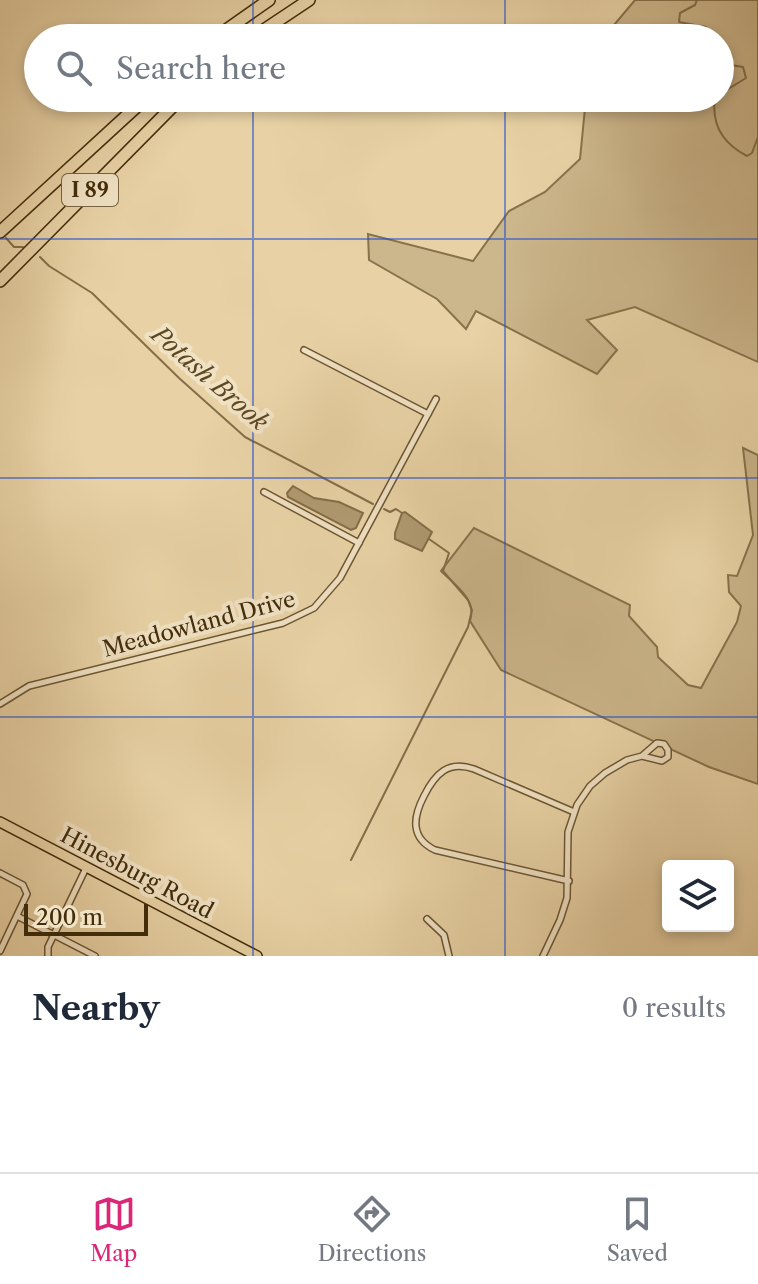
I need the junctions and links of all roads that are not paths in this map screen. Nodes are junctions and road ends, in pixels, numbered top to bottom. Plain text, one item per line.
1 (269, 0) edge
2 (309, 0) edge
3 (235, 24) edge
4 (273, 24) edge
5 (131, 112) edge
6 (167, 112) edge
7 (0, 232) edge
8 (0, 281) edge
9 (304, 350) dead end
10 (436, 399) dead end
11 (428, 414) junction
12 (264, 492) dead end
13 (359, 543) junction
14 (0, 704) edge
15 (642, 756) junction
16 (574, 812) junction
17 (0, 822) edge
18 (87, 868) junction
19 (0, 873) edge
20 (569, 881) junction
21 (17, 916) junction
22 (427, 919) dead end
23 (54, 935) junction
24 (0, 951) edge
25 (48, 956) edge
26 (95, 956) edge
27 (257, 956) edge
28 (449, 956) edge
29 (543, 956) edge

1 - 3 highway
2 - 4 highway
5 - 7 highway, I 89
6 - 8 highway, I 89
9 - 11 street
10 - 11 street, Meadowland Drive
11 - 13 street, Meadowland Drive
12 - 13 street
13 - 14 street, Meadowland Drive
15 - 15 street
15 - 16 street
16 - 20 street
16 - 20 street
17 - 18 main road, Hinesburg Road
18 - 23 street
18 - 27 main road, Hinesburg Road
19 - 21 street
20 - 29 street
21 - 23 street
21 - 24 street
22 - 28 street
23 - 25 street
23 - 26 street

